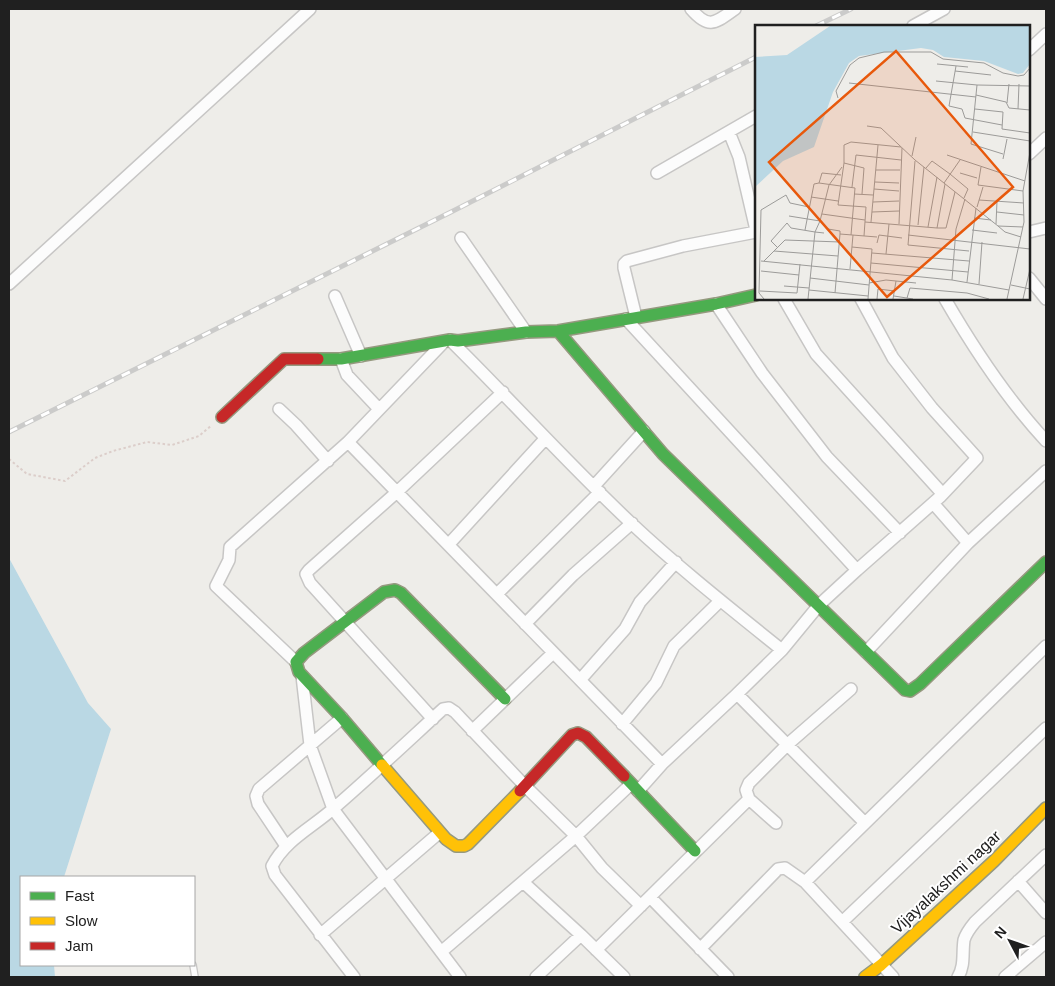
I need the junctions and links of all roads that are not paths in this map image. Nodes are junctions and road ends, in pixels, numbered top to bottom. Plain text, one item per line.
1 (310, 9) edge
2 (690, 9) edge
3 (735, 9) edge
4 (944, 9) edge
5 (915, 25) edge
6 (1046, 34) edge
7 (1030, 49) edge
8 (755, 117) edge
9 (728, 132) junction
10 (1046, 138) edge
11 (1030, 153) edge
12 (657, 173) dead end
13 (755, 227) edge
14 (1046, 228) edge
15 (755, 231) edge
16 (1030, 232) edge
17 (461, 238) dead end
18 (1030, 279) edge
19 (9, 284) edge
20 (755, 294) edge
21 (1045, 295) edge
22 (335, 296) dead end
23 (785, 300) edge
24 (862, 300) edge
25 (946, 300) edge
26 (716, 304) junction
27 (631, 318) junction
28 (558, 331) junction
29 (526, 332) junction
30 (447, 341) junction
31 (361, 356) junction
32 (341, 359) junction
33 (502, 392) junction
34 (279, 409) dead end
35 (379, 409) junction
36 (222, 416) road end
37 (644, 431) junction
38 (545, 439) junction
39 (1046, 441) edge
40 (348, 442) junction
41 (328, 461) junction
42 (1046, 471) edge
43 (597, 489) junction
44 (397, 492) junction
45 (937, 500) junction
46 (632, 523) junction
47 (900, 533) junction
48 (968, 543) junction
49 (449, 544) junction
50 (676, 562) junction
51 (1046, 562) edge
52 (857, 570) junction
53 (497, 594) junction
54 (720, 601) junction
55 (820, 605) junction
56 (346, 622) junction
57 (526, 624) junction
58 (1046, 646) edge
59 (782, 650) junction
60 (866, 652) junction
61 (553, 653) junction
62 (296, 662) junction
63 (302, 675) junction
64 (580, 680) junction
65 (851, 689) dead end
66 (737, 694) junction
67 (505, 699) junction
68 (342, 718) junction
69 (433, 719) junction
70 (622, 724) junction
71 (1046, 728) edge
72 (472, 730) junction
73 (788, 744) junction
74 (310, 745) junction
75 (662, 764) junction
76 (382, 765) junction
77 (525, 786) junction
78 (634, 788) junction
79 (749, 799) junction
80 (1046, 808) edge
81 (333, 809) junction
82 (776, 823) dead end
83 (865, 823) junction
84 (439, 833) junction
85 (576, 836) junction
86 (286, 846) junction
87 (695, 851) junction
88 (1046, 855) edge
89 (385, 878) junction
90 (1018, 881) junction
91 (523, 882) junction
92 (805, 882) junction
93 (650, 897) junction
94 (641, 906) junction
95 (1046, 913) edge
96 (842, 922) junction
97 (320, 935) junction
98 (581, 936) junction
99 (1046, 942) edge
100 (700, 949) junction
101 (596, 950) junction
102 (441, 952) junction
103 (881, 965) junction
104 (354, 977) edge
105 (460, 977) edge
106 (536, 977) edge
107 (624, 977) edge
108 (728, 977) edge
109 (865, 977) edge
110 (893, 977) edge
111 (958, 977) edge
112 (1005, 977) edge

1 - 19 street
2 - 3 street
4 - 5 street
6 - 7 street
8 - 9 street
9 - 12 street
9 - 13 street
10 - 11 street
14 - 16 street
15 - 27 street
17 - 29 street
18 - 21 street
20 - 26 street
22 - 31 street
23 - 45 street
24 - 45 street
25 - 39 street
26 - 27 street
26 - 47 street
27 - 28 street
27 - 52 street
28 - 29 street
28 - 37 street
29 - 30 street
30 - 31 street
30 - 33 street
30 - 35 street
31 - 32 street
32 - 35 street
32 - 36 street
33 - 38 street
33 - 44 street
34 - 41 street
35 - 40 street
37 - 43 street
37 - 55 street
38 - 43 street
38 - 49 street
40 - 41 street
40 - 44 street
41 - 62 street
42 - 48 street
43 - 46 street
43 - 53 street
44 - 49 street
44 - 56 street
45 - 47 street
45 - 48 street
46 - 50 street
46 - 57 street
47 - 52 street
48 - 60 street
49 - 53 street
50 - 54 street
50 - 64 street
51 - 60 street
52 - 55 street
53 - 57 street
54 - 59 street
54 - 70 street
55 - 59 street
55 - 60 street
56 - 62 street
56 - 67 street
56 - 69 street
57 - 61 street
58 - 83 street
59 - 66 street
61 - 64 street
61 - 67 street
62 - 63 street
63 - 68 street
63 - 74 street
64 - 70 street
65 - 73 street
66 - 73 street
66 - 75 street
67 - 72 street
68 - 74 street
68 - 76 street
69 - 72 street
69 - 76 street
70 - 75 street
71 - 96 street
72 - 77 street
73 - 79 street
73 - 83 street
74 - 81 street
74 - 86 street
75 - 78 street
76 - 81 street
76 - 84 street
77 - 78 street
77 - 84 street
77 - 85 street
78 - 85 street
78 - 87 street
79 - 82 street
79 - 87 street
80 - 103 street, Vijayalakshmi nagar
81 - 86 street
81 - 89 street
83 - 92 street
84 - 89 street
85 - 91 street
85 - 94 street
86 - 97 street
87 - 93 street
88 - 90 street
89 - 97 street
89 - 102 street
90 - 95 street
90 - 111 street
91 - 98 street
91 - 102 street
92 - 96 street
92 - 100 street
93 - 94 street
93 - 100 street
94 - 101 street
96 - 103 street
97 - 104 street
98 - 101 street
98 - 106 street
99 - 112 street
100 - 108 street
101 - 107 street
102 - 105 street
103 - 109 street, Vijayalakshmi nagar
103 - 110 street

